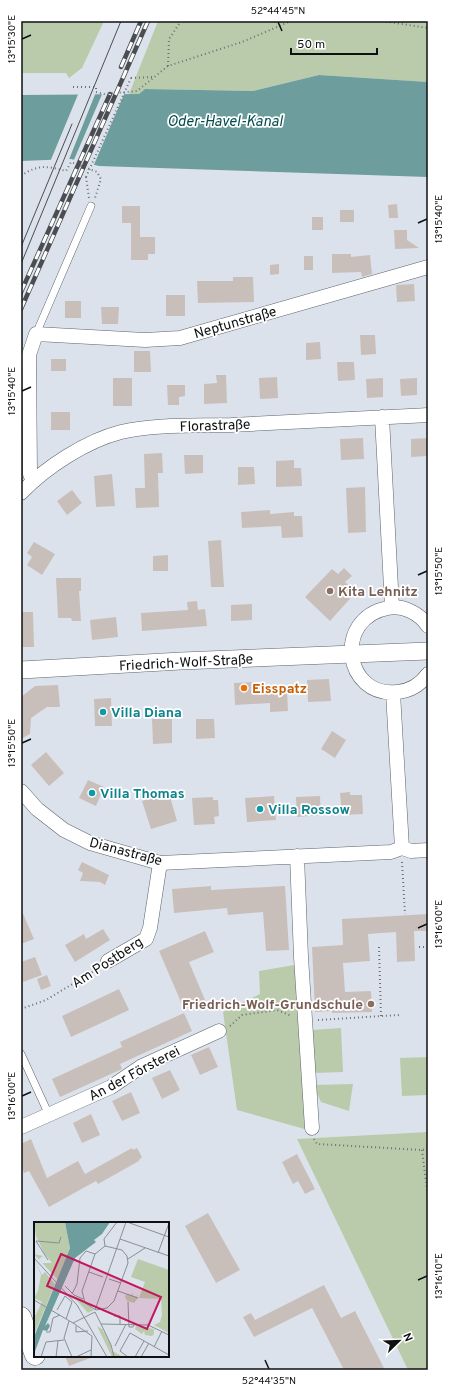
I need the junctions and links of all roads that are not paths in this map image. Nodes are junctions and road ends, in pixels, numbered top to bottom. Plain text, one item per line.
1 (91, 206) road end
2 (428, 267) edge
3 (36, 334) junction
4 (428, 415) edge
5 (382, 417) junction
6 (33, 481) junction
7 (21, 493) edge
8 (392, 607) junction
9 (428, 626) edge
10 (428, 651) edge
11 (351, 654) junction
12 (21, 670) edge
13 (428, 674) edge
14 (393, 693) junction
15 (21, 791) edge
16 (428, 850) edge
17 (402, 852) junction
18 (297, 856) junction
19 (160, 862) junction
20 (108, 961) road end
21 (219, 1031) road end
22 (21, 1054) edge
23 (49, 1115) junction
24 (21, 1127) edge
25 (312, 1128) road end
26 (21, 1317) edge
27 (34, 1353) edge
28 (35, 1357) edge
29 (40, 1370) edge

1 - 3 lane
2 - 3 street, Neptunstraße
3 - 6 street
4 - 5 street, Florastraße
5 - 6 street, Florastraße
5 - 8 street
6 - 7 street, Florastraße
8 - 9 street
8 - 11 street
10 - 11 street, Friedrich-Wolf-Straße
11 - 12 street, Friedrich-Wolf-Straße
11 - 14 street
13 - 14 street
14 - 17 street
15 - 19 street, Dianastraße
16 - 17 street, Dianastraße
17 - 18 street, Dianastraße
18 - 19 street, Dianastraße
18 - 25 street
19 - 20 street, Am Postberg
21 - 23 street, An der Försterei
22 - 23 lane
23 - 24 street, An der Försterei
26 - 27 main road
28 - 29 main road

